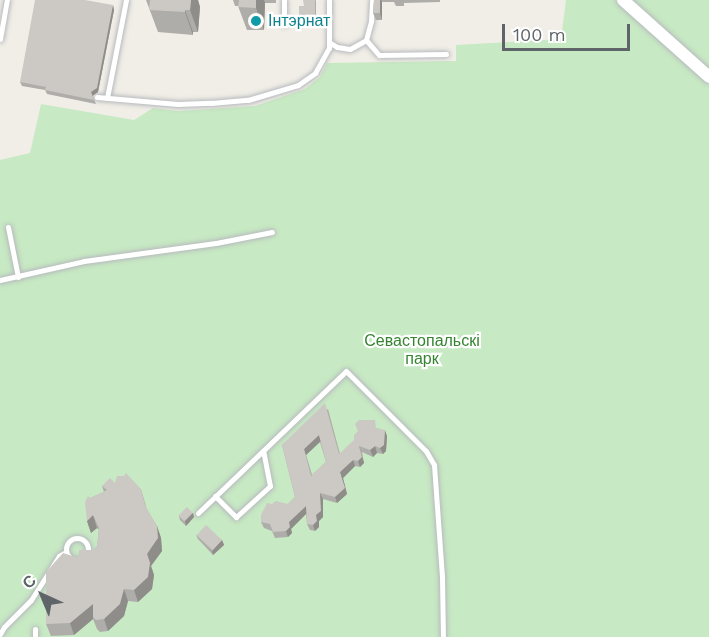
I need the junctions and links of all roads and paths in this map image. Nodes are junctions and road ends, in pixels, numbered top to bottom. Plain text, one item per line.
1 (7, 0) edge
2 (126, 0) edge
3 (284, 0) edge
4 (329, 0) edge
5 (372, 0) edge
6 (623, 0) edge
7 (284, 24) dead end
8 (0, 39) edge
9 (366, 40) junction
10 (329, 42) junction
11 (446, 54) dead end
12 (709, 77) edge
13 (97, 97) dead end
14 (107, 98) junction
15 (8, 227) dead end
16 (272, 232) dead end
17 (18, 277) junction
18 (0, 280) edge
19 (262, 451) junction
20 (215, 496) junction
21 (198, 513) dead end
22 (66, 552) junction
23 (35, 629) dead end
24 (0, 634) edge
25 (35, 637) edge
26 (443, 637) edge

1 - 8 lane
2 - 14 lane
3 - 7 lane
4 - 10 lane
5 - 9 lane
6 - 12 street
9 - 10 lane
9 - 11 lane
10 - 14 lane
13 - 14 lane
15 - 17 lane
16 - 17 lane
17 - 18 lane
19 - 20 lane
19 - 20 lane
19 - 26 lane
20 - 21 lane
22 - 22 lane
22 - 24 lane
23 - 25 lane

